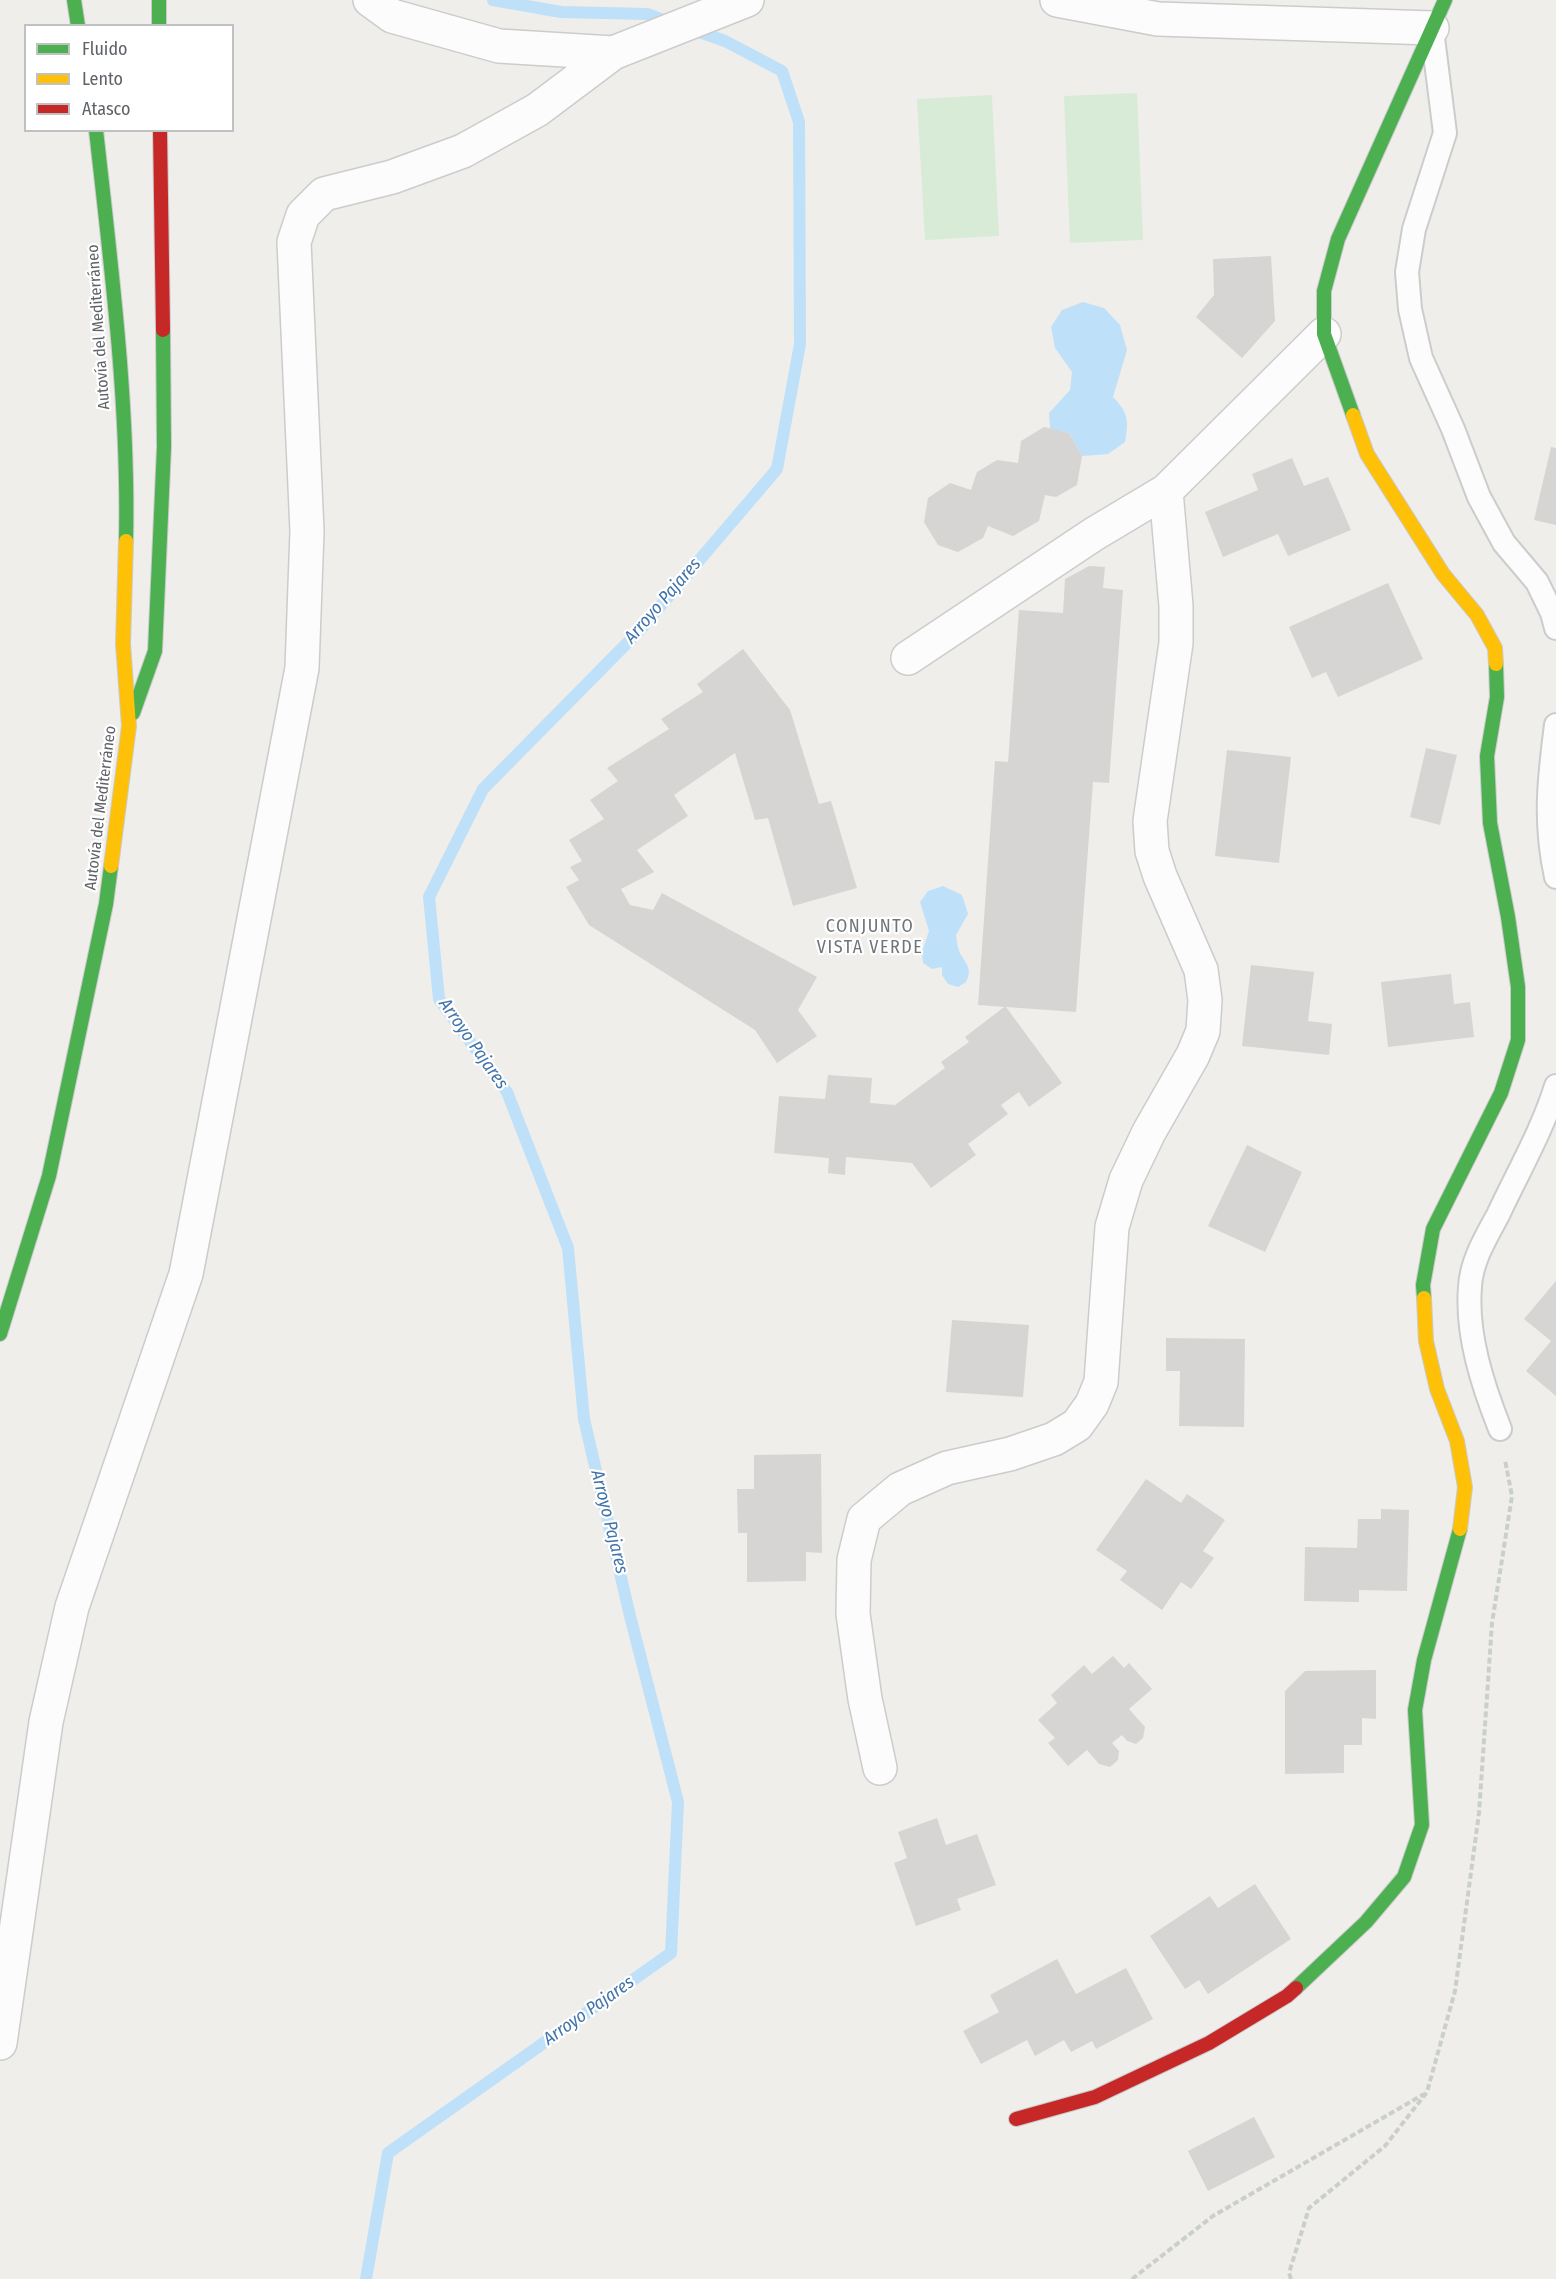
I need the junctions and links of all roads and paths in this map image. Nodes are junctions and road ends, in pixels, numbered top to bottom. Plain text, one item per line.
1 (74, 0) edge
2 (159, 0) edge
3 (370, 0) edge
4 (747, 0) edge
5 (1057, 0) edge
6 (1438, 14) edge
7 (78, 24) edge
8 (159, 24) edge
9 (613, 53) junction
10 (96, 132) edge
11 (160, 132) edge
12 (1324, 334) junction
13 (1166, 491) junction
14 (1556, 628) edge
15 (908, 658) dead end
16 (1556, 725) edge
17 (129, 726) junction
18 (1556, 877) edge
19 (1556, 1086) edge
20 (0, 1334) edge
21 (1500, 1430) dead end
22 (880, 1768) dead end
23 (0, 2043) edge
24 (1427, 2092) dead end
25 (1016, 2119) dead end
26 (1132, 2279) edge

1 - 7 main road
2 - 8 main road
3 - 9 street
4 - 9 street
5 - 6 street
6 - 12 main road
6 - 14 lane
9 - 23 street
10 - 17 main road, Autovía del Mediterráneo
11 - 17 main road
12 - 13 street
12 - 25 main road
13 - 15 street
13 - 22 street
16 - 18 lane
17 - 20 main road, Autovía del Mediterráneo
19 - 21 lane
24 - 26 path

